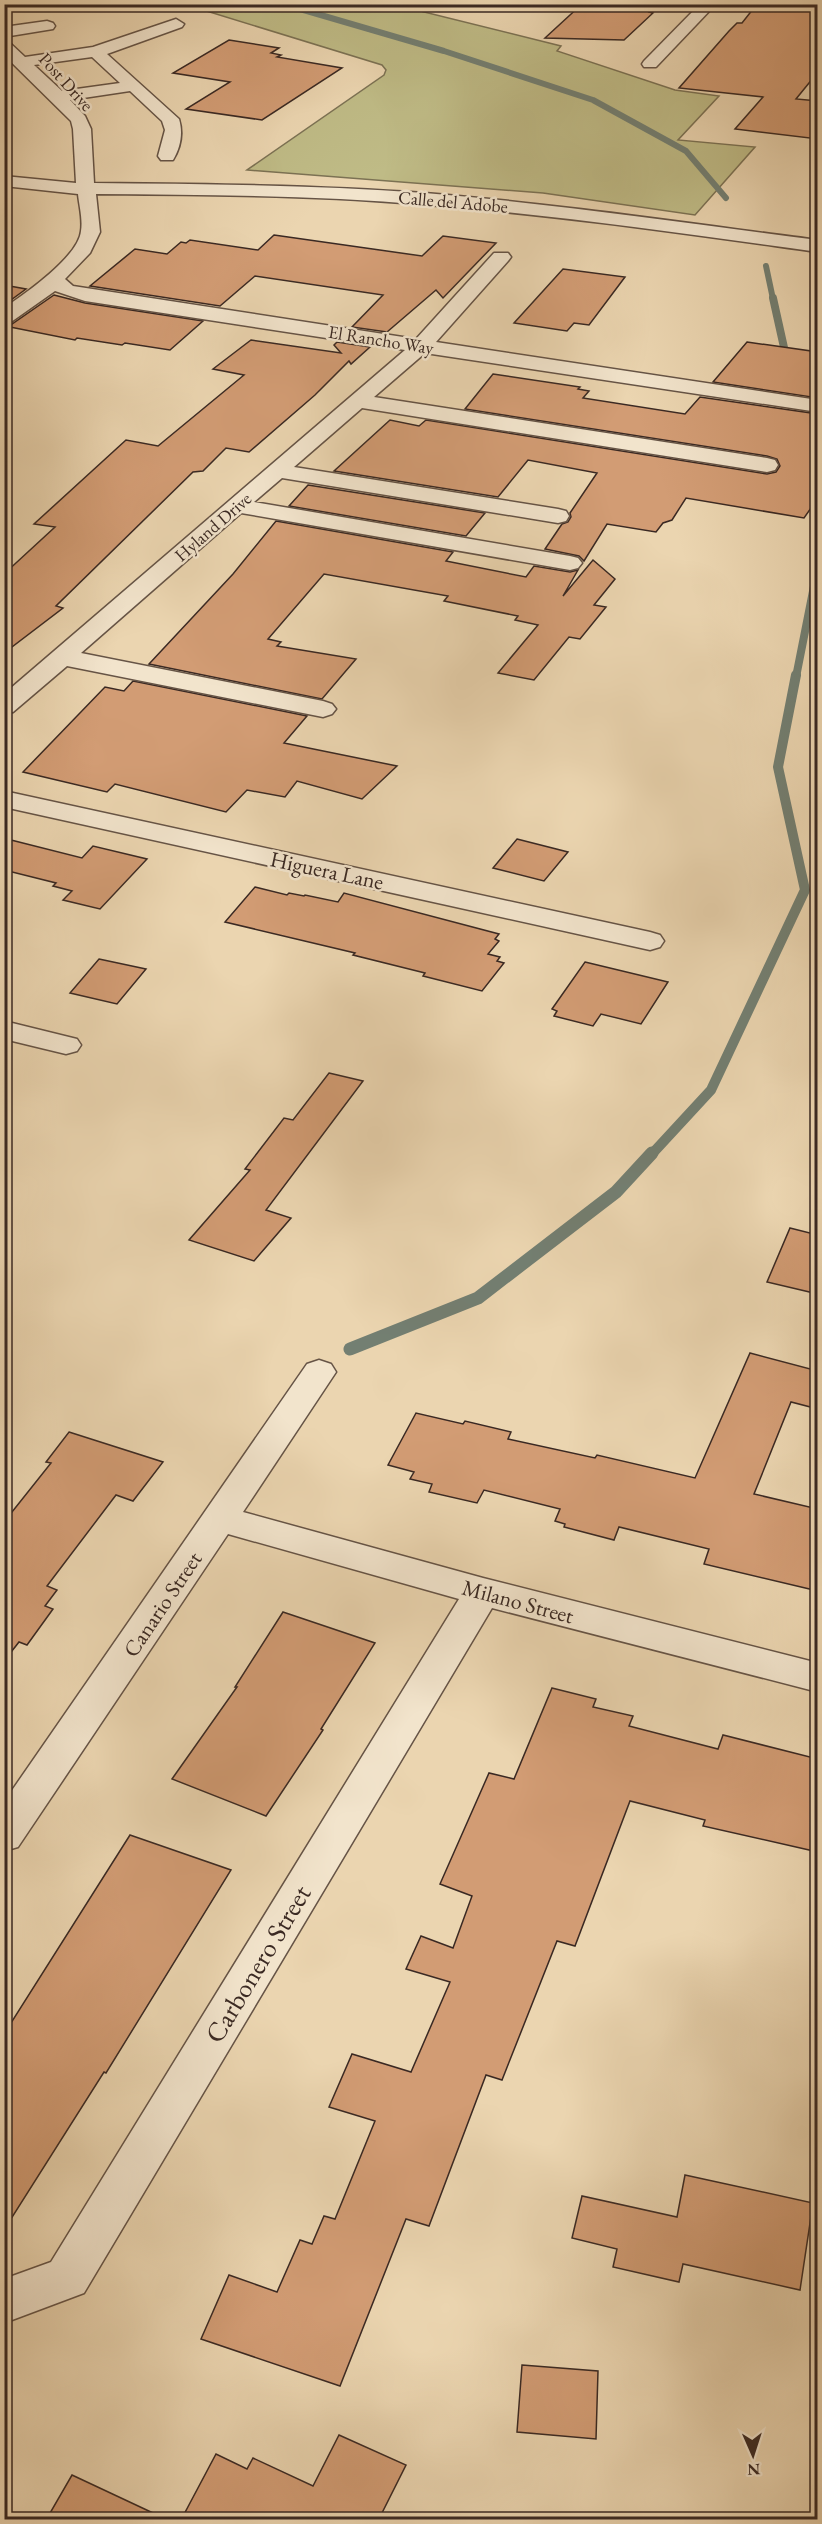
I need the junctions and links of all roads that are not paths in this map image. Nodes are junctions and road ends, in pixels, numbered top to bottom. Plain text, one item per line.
1 (708, 4) edge
2 (176, 24) dead end
3 (47, 26) dead end
4 (4, 33) edge
5 (4, 46) edge
6 (96, 52) junction
7 (21, 62) junction
8 (650, 64) dead end
9 (133, 86) junction
10 (58, 97) junction
11 (167, 156) dead end
12 (4, 181) edge
13 (63, 188) junction
14 (86, 188) junction
15 (329, 193) junction
16 (4, 196) edge
17 (91, 232) junction
18 (818, 246) edge
19 (501, 257) dead end
20 (55, 282) junction
21 (4, 318) edge
22 (421, 346) junction
23 (358, 401) junction
24 (818, 405) edge
25 (767, 465) dead end
26 (278, 471) junction
27 (238, 506) junction
28 (558, 516) dead end
29 (570, 562) dead end
30 (61, 657) junction
31 (4, 707) edge
32 (323, 709) dead end
33 (4, 799) edge
34 (650, 941) dead end
35 (4, 1030) edge
36 (66, 1044) dead end
37 (319, 1372) dead end
38 (219, 1519) junction
39 (483, 1592) junction
40 (818, 1678) edge
41 (4, 1834) edge
42 (4, 2301) edge

1 - 8 street
2 - 6 street
3 - 4 street
5 - 7 street, Post Drive
6 - 7 street
6 - 9 street
7 - 10 street, Post Drive
9 - 10 street
9 - 11 street
10 - 14 street, Post Drive
12 - 13 street
13 - 14 street, Calle del Adobe
13 - 16 street
14 - 15 street, Calle del Adobe
14 - 17 street
15 - 17 street
15 - 18 street, Calle del Adobe
17 - 20 street
19 - 22 street, Hyland Drive
20 - 21 street
20 - 22 street, El Rancho Way
22 - 23 street, Hyland Drive
22 - 24 street, El Rancho Way
23 - 25 street
23 - 26 street, Hyland Drive
26 - 27 street, Hyland Drive
26 - 28 street
27 - 29 street
27 - 30 street, Hyland Drive
30 - 31 street, Hyland Drive
30 - 32 street
33 - 34 street, Higuera Lane
35 - 36 street
37 - 38 street, Canario Street
38 - 39 street, Milano Street
38 - 41 street, Canario Street
39 - 40 street, Milano Street
39 - 42 street, Carbonero Street

